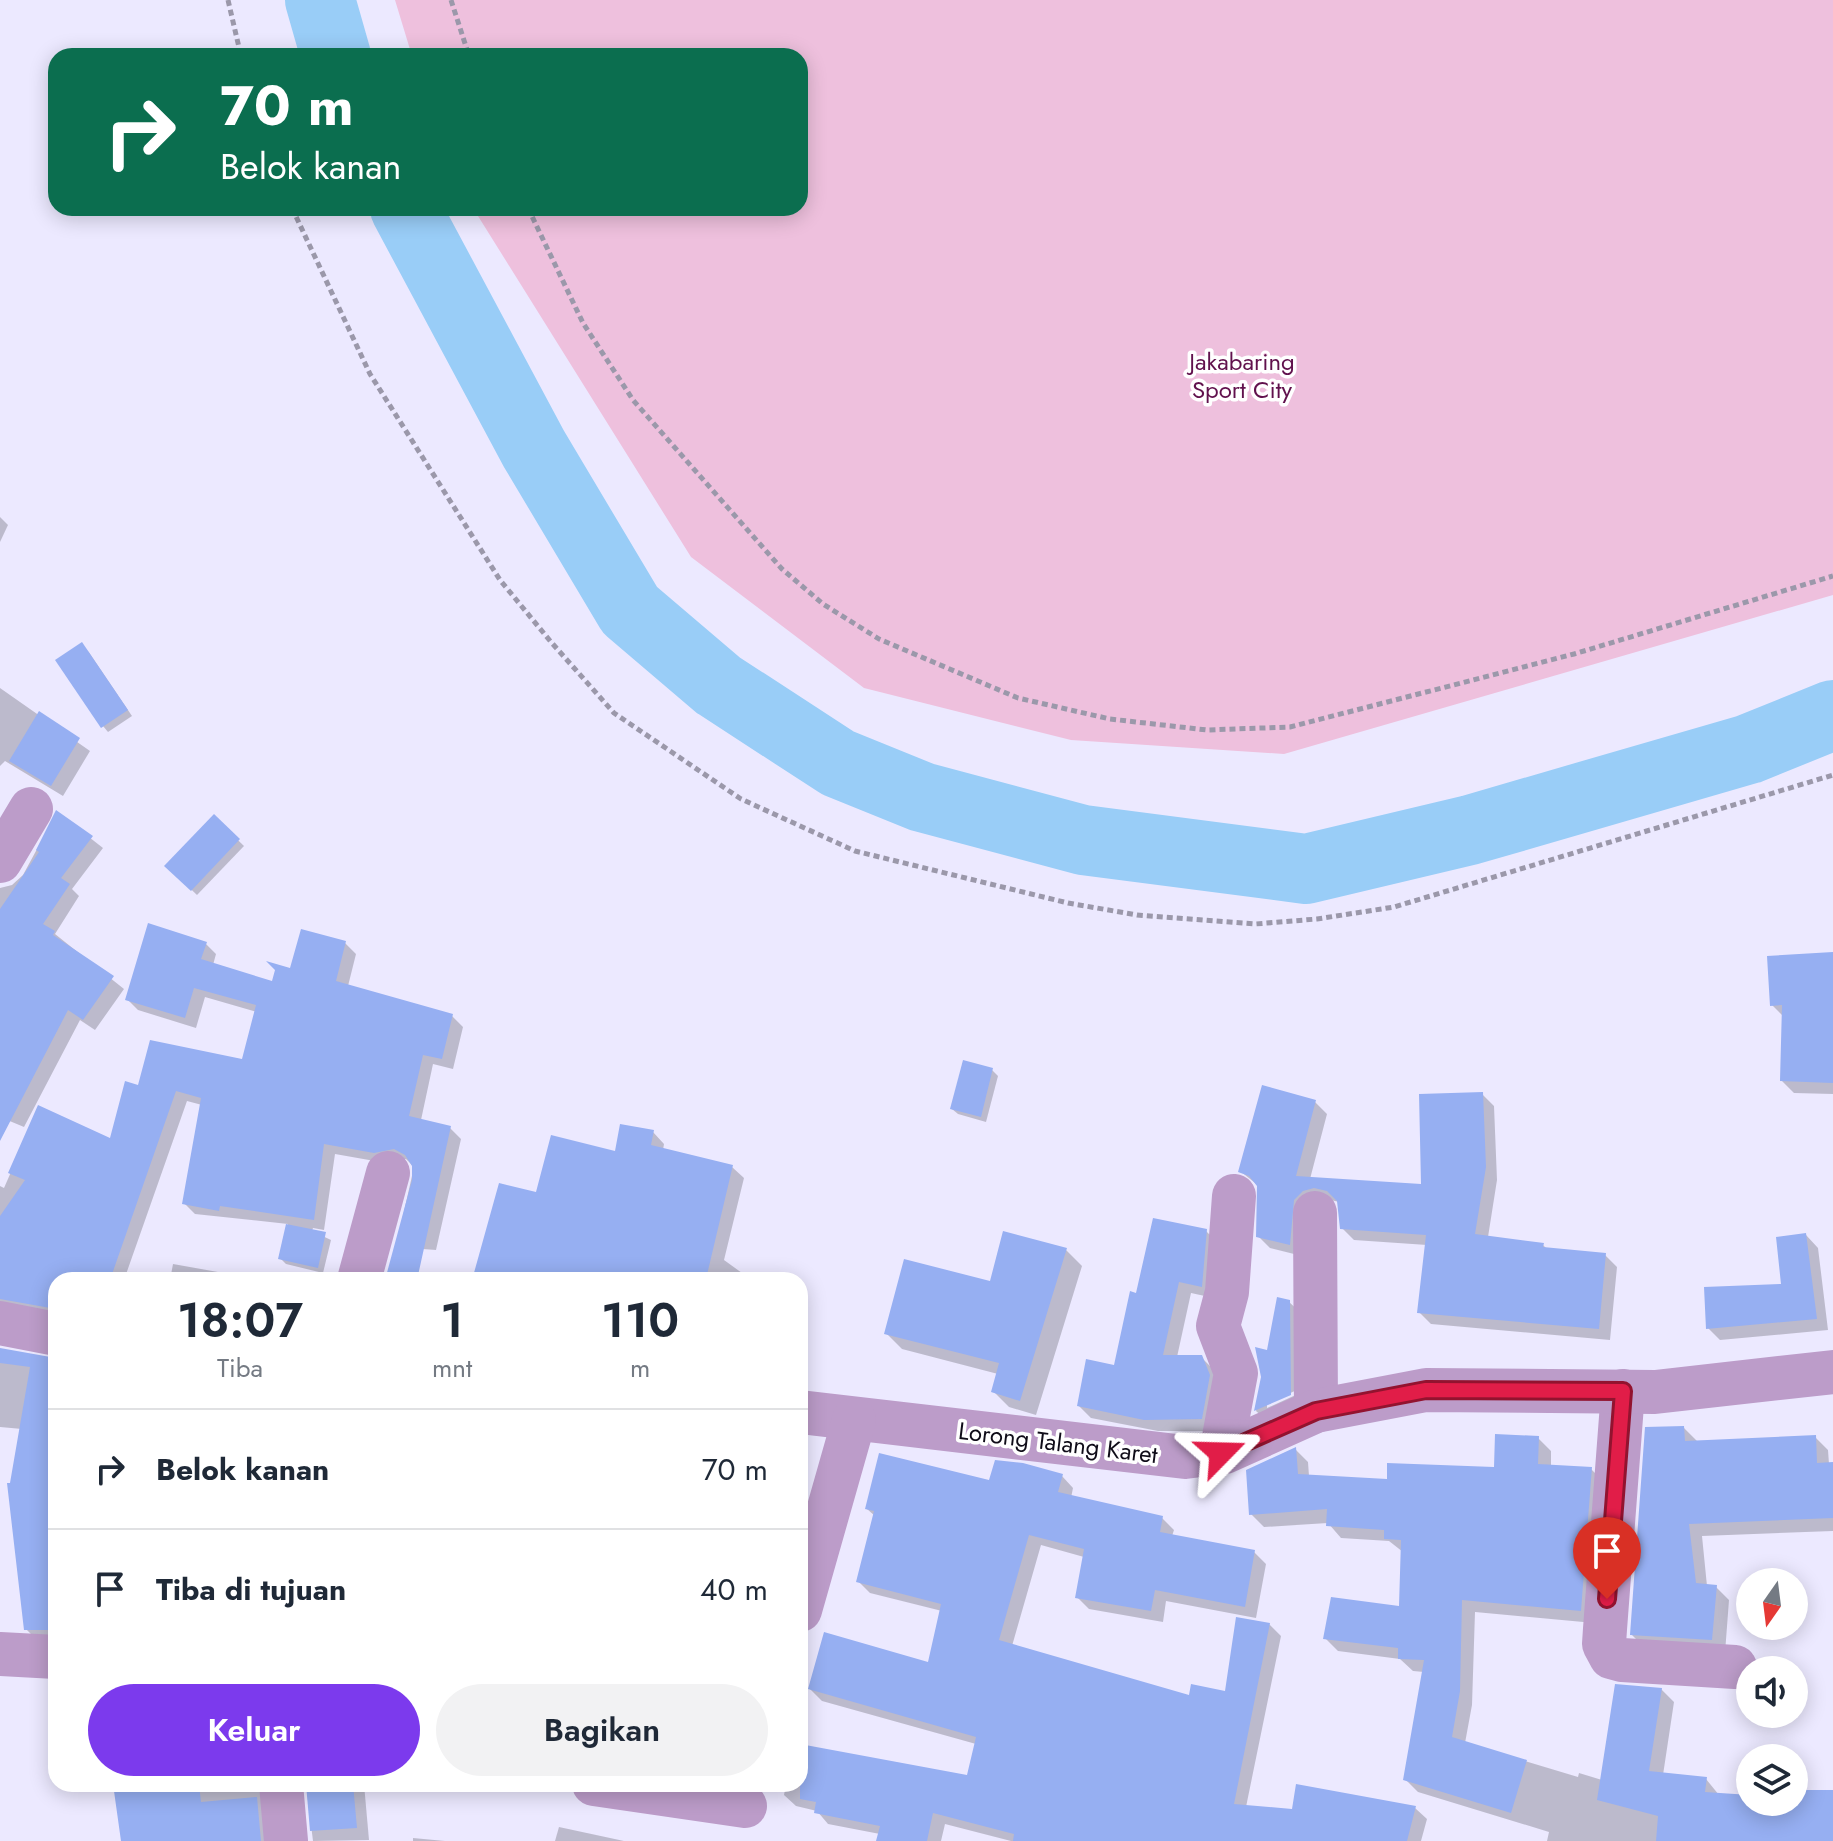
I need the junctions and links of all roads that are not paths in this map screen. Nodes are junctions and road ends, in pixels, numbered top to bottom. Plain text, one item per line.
1 (31, 809) dead end
2 (0, 861) edge
3 (388, 1173) dead end
4 (1234, 1196) dead end
5 (1315, 1213) dead end
6 (361, 1272) edge
7 (0, 1323) edge
8 (48, 1332) edge
9 (1833, 1372) edge
10 (1623, 1391) junction
11 (1316, 1411) junction
12 (808, 1413) edge
13 (854, 1420) junction
14 (1221, 1453) junction
15 (808, 1582) edge
16 (0, 1654) edge
17 (48, 1657) edge
18 (1735, 1667) dead end
19 (282, 1792) edge
20 (640, 1792) edge
21 (744, 1810) edge
22 (286, 1841) edge

1 - 2 street
3 - 6 street
4 - 14 street
5 - 11 street
7 - 8 street
9 - 10 street, Lorong Talang Karet
10 - 11 street, Lorong Talang Karet
10 - 18 street
11 - 14 street, Lorong Talang Karet
12 - 13 street, Lorong Talang Karet
13 - 14 street, Lorong Talang Karet
13 - 15 street
16 - 17 street
19 - 22 street
20 - 21 street

